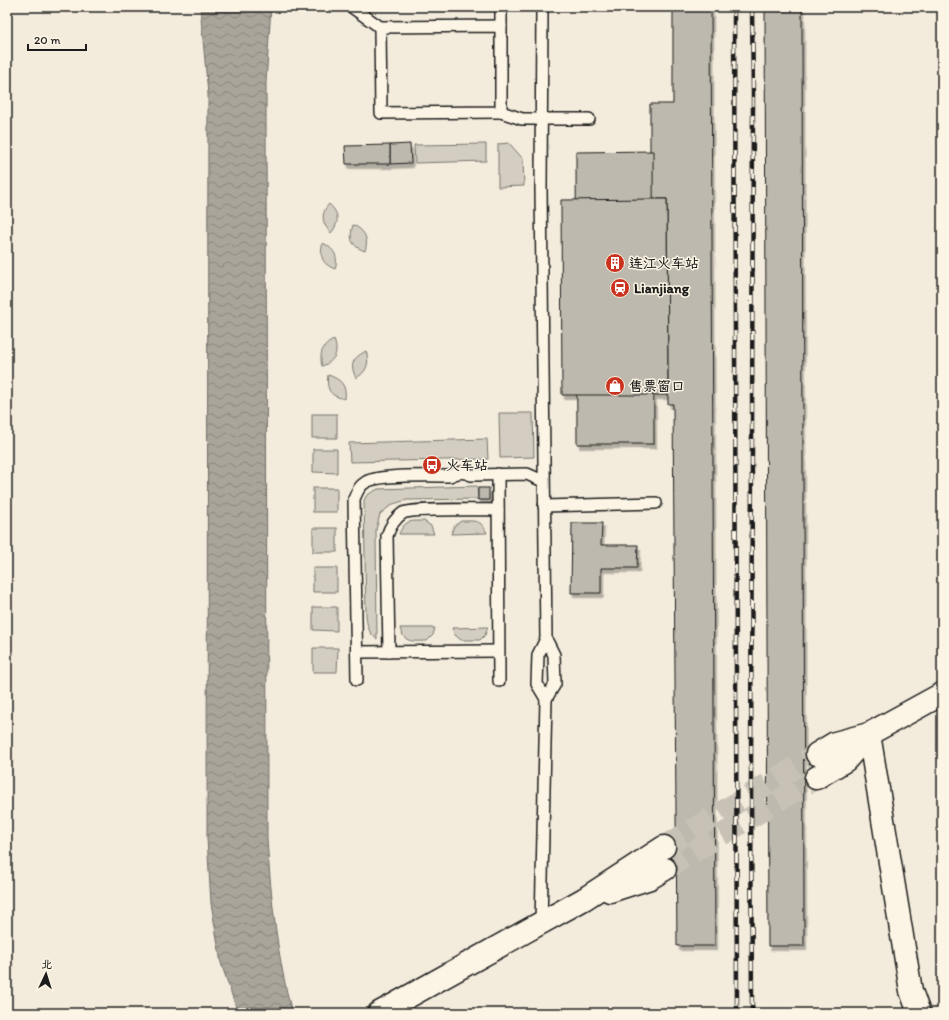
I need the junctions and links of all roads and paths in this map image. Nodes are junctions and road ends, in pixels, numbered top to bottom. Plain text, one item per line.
1 (501, 7) edge
2 (542, 7) edge
3 (361, 9) edge
4 (501, 26) junction
5 (380, 27) junction
6 (501, 112) junction
7 (542, 119) junction
8 (589, 119) dead end
9 (498, 474) junction
10 (543, 481) junction
11 (656, 503) dead end
12 (544, 506) junction
13 (498, 510) junction
14 (546, 639) junction
15 (357, 652) junction
16 (389, 652) junction
17 (498, 652) junction
18 (357, 680) dead end
19 (499, 681) dead end
20 (942, 694) edge
21 (546, 699) junction
22 (869, 734) junction
23 (817, 754) tunnel mouth
24 (816, 778) tunnel mouth
25 (664, 847) tunnel mouth
26 (665, 869) tunnel mouth
27 (584, 899) junction
28 (541, 924) junction
29 (379, 1013) edge
30 (920, 1013) edge

1 - 4 lane
2 - 7 lane
3 - 5 lane
4 - 5 lane
4 - 6 lane
5 - 6 lane
6 - 7 lane
7 - 8 lane
7 - 10 lane
9 - 10 lane
9 - 13 lane
9 - 15 lane
10 - 12 lane
11 - 12 lane
12 - 14 lane
13 - 16 lane
13 - 17 lane
14 - 21 lane
14 - 21 lane
15 - 16 lane
15 - 18 lane
16 - 17 lane
17 - 19 lane
20 - 22 street
21 - 28 lane
22 - 23 street
22 - 24 street
22 - 30 street
25 - 27 street
26 - 27 street
27 - 28 street
28 - 29 street

